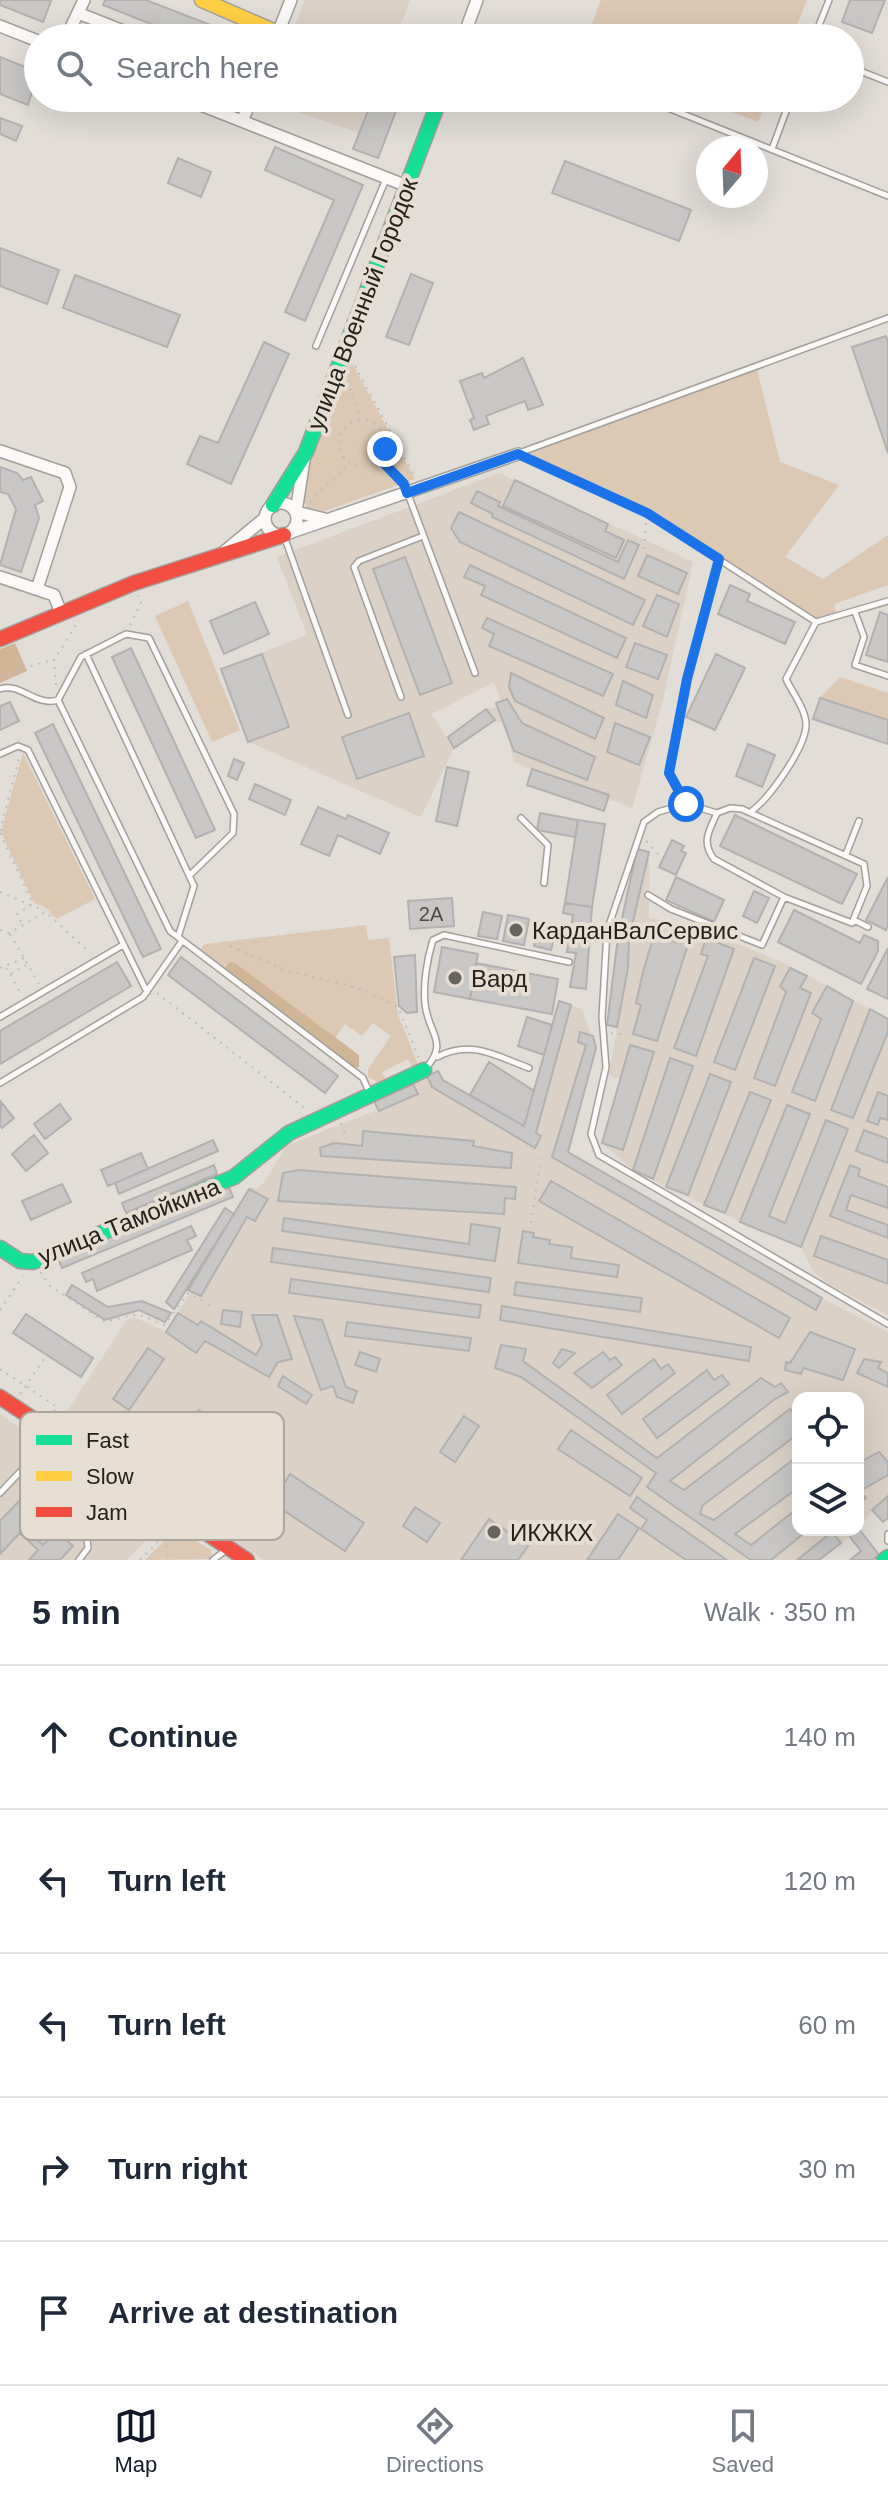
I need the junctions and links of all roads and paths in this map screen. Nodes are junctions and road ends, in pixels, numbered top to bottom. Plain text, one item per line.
1 (84, 0) edge
2 (202, 0) edge
3 (291, 0) edge
4 (477, 0) edge
5 (829, 0) edge
6 (78, 13) junction
7 (73, 24) edge
8 (106, 24) edge
9 (252, 24) edge
10 (282, 24) edge
11 (468, 24) edge
12 (820, 24) edge
13 (0, 26) edge
14 (24, 35) edge
15 (864, 73) edge
16 (888, 82) edge
17 (219, 112) edge
18 (246, 112) edge
19 (435, 112) edge
20 (678, 112) edge
21 (786, 112) edge
22 (242, 121) junction
23 (772, 150) junction
24 (386, 178) junction
25 (407, 186) junction
26 (888, 196) edge
27 (888, 318) edge
28 (316, 346) dead end
29 (354, 366) dead end
30 (346, 380) dead end
31 (360, 420) junction
32 (0, 451) edge
33 (306, 452) junction
34 (518, 454) junction
35 (380, 459) junction
36 (349, 462) junction
37 (420, 489) junction
38 (407, 493) junction
39 (269, 512) junction
40 (296, 512) junction
41 (647, 513) junction
42 (333, 519) junction
43 (287, 534) junction
44 (423, 536) junction
45 (644, 549) dead end
46 (223, 553) junction
47 (719, 559) junction
48 (0, 577) edge
49 (134, 583) junction
50 (37, 589) junction
51 (91, 600) junction
52 (888, 601) edge
53 (855, 612) junction
54 (61, 613) junction
55 (816, 622) junction
56 (126, 634) junction
57 (0, 639) edge
58 (86, 654) junction
59 (54, 660) junction
60 (475, 673) dead end
61 (0, 675) edge
62 (888, 676) edge
63 (0, 689) edge
64 (401, 697) dead end
65 (58, 700) junction
66 (348, 715) dead end
67 (23, 746) junction
68 (0, 754) edge
69 (686, 804) junction
70 (752, 811) junction
71 (717, 813) junction
72 (521, 818) dead end
73 (859, 821) dead end
74 (0, 832) edge
75 (638, 837) junction
76 (846, 854) junction
77 (659, 855) dead end
78 (190, 875) junction
79 (544, 883) dead end
80 (0, 892) edge
81 (648, 895) dead end
82 (784, 897) junction
83 (33, 904) junction
84 (46, 912) junction
85 (854, 920) junction
86 (23, 925) junction
87 (868, 927) dead end
88 (0, 930) edge
89 (9, 933) junction
90 (180, 939) junction
91 (123, 945) junction
92 (230, 946) dead end
93 (24, 958) junction
94 (97, 960) junction
95 (569, 962) dead end
96 (28, 965) junction
97 (0, 968) edge
98 (6, 968) junction
99 (10, 975) junction
100 (148, 989) junction
101 (43, 991) junction
102 (26, 1001) junction
103 (0, 1017) edge
104 (605, 1032) junction
105 (622, 1034) dead end
106 (436, 1057) junction
107 (529, 1068) dead end
108 (424, 1070) junction
109 (0, 1083) edge
110 (369, 1093) junction
111 (321, 1120) junction
112 (541, 1159) dead end
113 (531, 1223) dead end
114 (0, 1248) edge
115 (33, 1262) junction
116 (213, 1307) dead end
117 (0, 1310) edge
118 (888, 1324) edge
119 (47, 1355) dead end
120 (0, 1369) edge
121 (25, 1386) junction
122 (6, 1401) edge
123 (23, 1412) edge
124 (54, 1412) edge
125 (20, 1473) edge
126 (0, 1493) edge
127 (888, 1534) edge
128 (87, 1540) edge
129 (160, 1540) edge
130 (165, 1540) edge
131 (211, 1540) edge
132 (888, 1541) edge
133 (231, 1554) edge
134 (79, 1560) edge
135 (140, 1560) edge
136 (169, 1560) edge
137 (213, 1560) edge
138 (247, 1560) edge

1 - 6 street
2 - 9 street
3 - 10 street
4 - 11 street
5 - 12 lane
6 - 7 street
6 - 8 street
13 - 14 street
15 - 16 lane
17 - 22 street
18 - 22 street
19 - 25 street, улица Военный Городок
20 - 23 lane
21 - 23 lane
22 - 24 street
23 - 26 lane
24 - 25 street
24 - 28 lane
25 - 33 street, улица Военный Городок
27 - 34 lane
29 - 37 path
30 - 31 path
31 - 35 path
31 - 36 path
32 - 50 street
33 - 39 street, улица Военный Городок
33 - 40 street
34 - 37 street
34 - 41 lane
35 - 36 path
35 - 38 path
36 - 40 path
37 - 38 street
38 - 42 street
38 - 44 lane
39 - 40 street
39 - 43 street
39 - 46 street
40 - 42 street
40 - 43 street
41 - 45 path
41 - 47 lane
42 - 43 street
43 - 46 street
43 - 66 lane
44 - 60 lane
44 - 64 lane
46 - 49 street
47 - 55 lane
47 - 69 lane
48 - 50 street
49 - 51 street
49 - 56 path
50 - 54 street
51 - 54 street
51 - 59 path
52 - 53 lane
53 - 55 lane
53 - 62 lane
54 - 57 street
55 - 70 lane
56 - 58 lane
56 - 78 lane
58 - 65 lane
58 - 78 lane
59 - 61 path
59 - 65 path
63 - 65 lane
65 - 90 lane
67 - 68 lane
67 - 74 path
67 - 91 lane
69 - 71 lane
69 - 75 lane
70 - 71 lane
70 - 76 lane
71 - 82 lane
72 - 79 lane
73 - 76 lane
74 - 83 path
75 - 77 path
75 - 104 lane
76 - 85 lane
78 - 90 lane
80 - 83 path
81 - 82 lane
82 - 85 lane
83 - 84 path
83 - 86 path
84 - 86 path
84 - 94 path
85 - 87 lane
86 - 89 path
88 - 89 path
89 - 93 path
90 - 100 lane
90 - 110 lane
91 - 94 lane
91 - 100 lane
92 - 108 path
93 - 96 path
93 - 98 path
94 - 101 lane
95 - 106 lane
96 - 99 path
96 - 101 path
97 - 98 path
98 - 99 path
99 - 102 path
100 - 109 lane
100 - 111 path
101 - 102 lane
102 - 103 lane
104 - 105 path
104 - 118 lane
106 - 107 lane
106 - 108 lane
108 - 110 street, улица Тамойкина
110 - 111 street, улица Тамойкина
111 - 115 street, улица Тамойкина
112 - 113 path
114 - 115 street, улица Тамойкина
115 - 116 path
115 - 117 path
119 - 121 path
120 - 121 path
121 - 122 path
121 - 124 path
122 - 123 street
125 - 126 lane
127 - 132 lane
128 - 134 lane
129 - 135 path
130 - 136 path
131 - 133 street
133 - 137 lane
133 - 138 street

